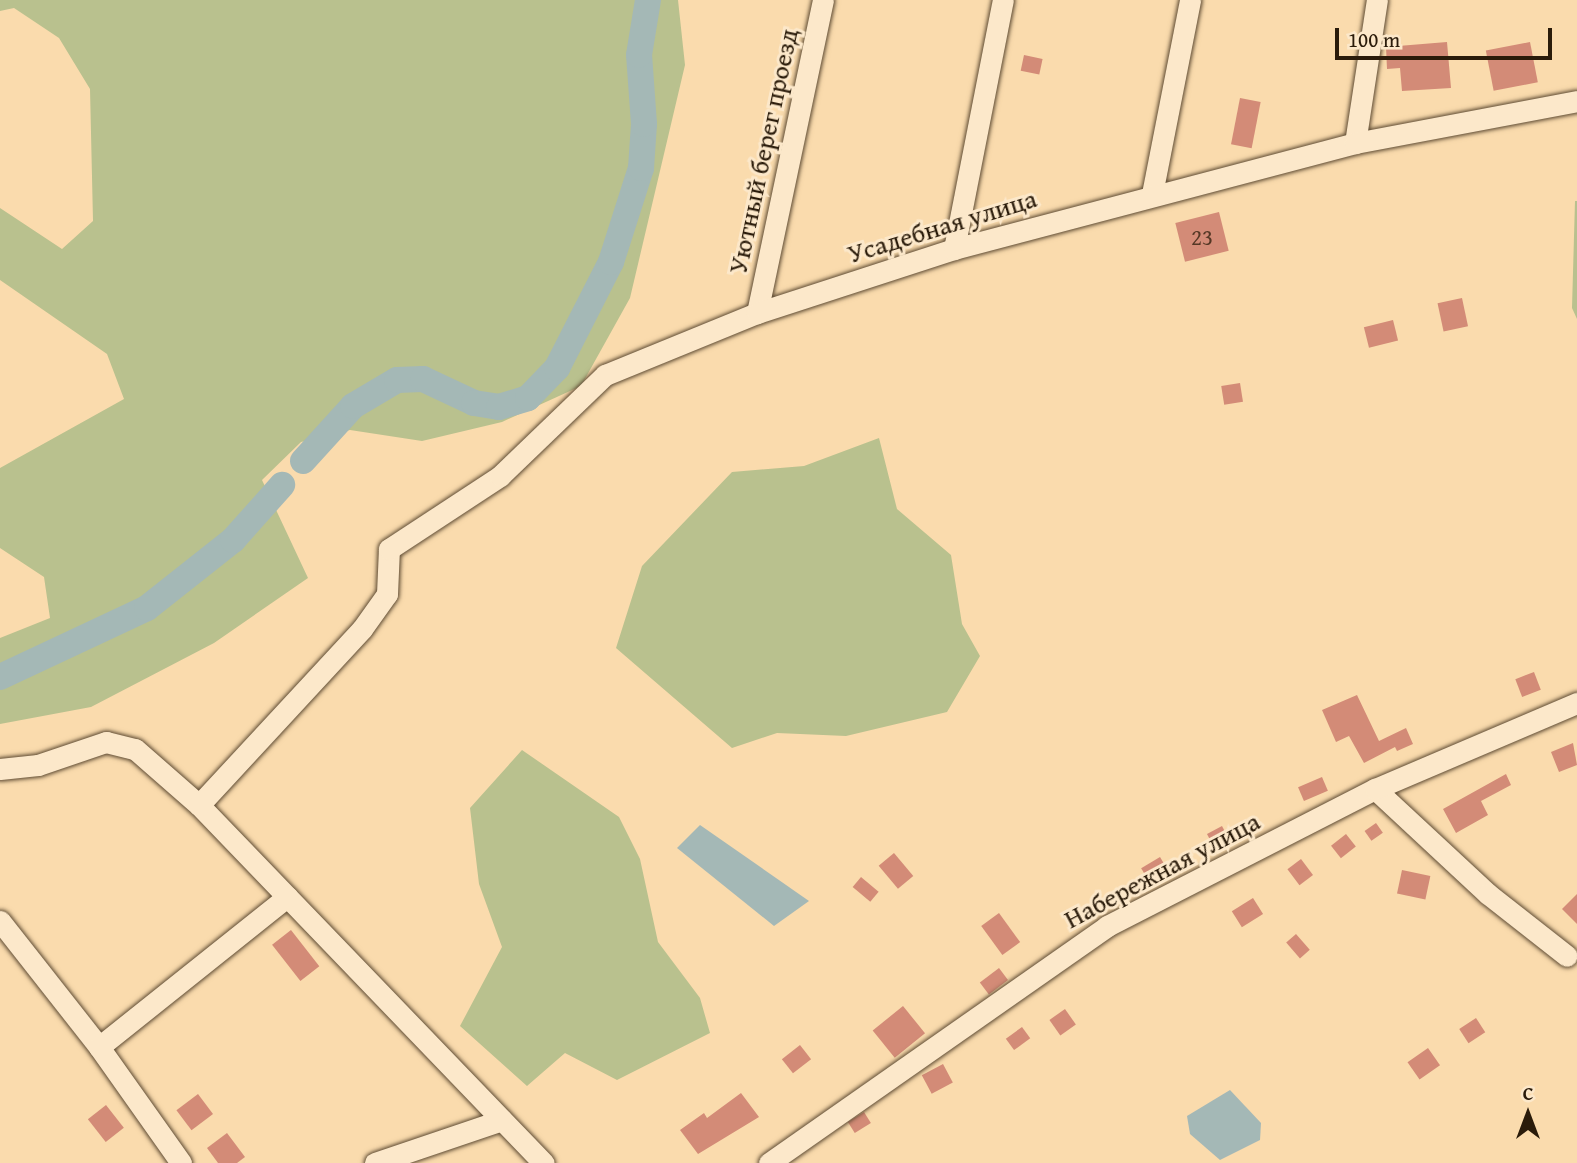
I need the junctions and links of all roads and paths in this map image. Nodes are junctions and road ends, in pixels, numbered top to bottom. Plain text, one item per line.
1 (823, 0) edge
2 (1003, 0) edge
3 (1190, 0) edge
4 (1377, 0) edge
5 (1577, 101) edge
6 (1355, 143) junction
7 (1152, 194) junction
8 (954, 249) junction
9 (757, 313) junction
10 (1577, 703) edge
11 (0, 769) edge
12 (1375, 789) junction
13 (199, 805) junction
14 (287, 897) junction
15 (0, 921) edge
16 (1567, 956) dead end
17 (99, 1047) junction
18 (502, 1120) junction
19 (181, 1163) edge
20 (375, 1163) edge
21 (544, 1163) edge
22 (769, 1163) edge

1 - 9 street, Уютный берег проезд
2 - 8 street
3 - 7 street
4 - 6 street
5 - 6 street, Усадебная улица
6 - 7 street, Усадебная улица
7 - 8 street, Усадебная улица
8 - 9 street, Усадебная улица
9 - 13 street, Усадебная улица
10 - 12 street, Набережная улица
11 - 13 street
12 - 16 street
12 - 22 street, Набережная улица
13 - 14 street
14 - 17 street
14 - 18 street
15 - 17 street
17 - 19 street
18 - 20 street
18 - 21 street

